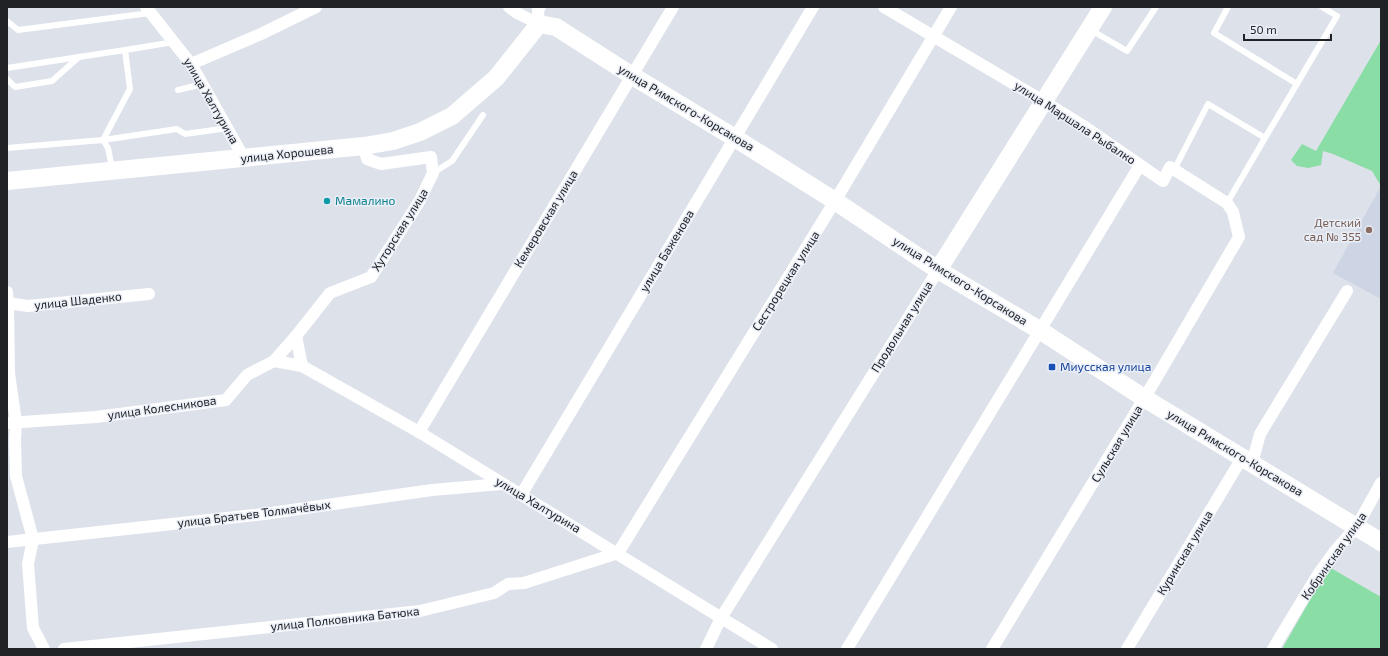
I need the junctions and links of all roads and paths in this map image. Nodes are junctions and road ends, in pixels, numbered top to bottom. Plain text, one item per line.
1 (316, 7) edge
2 (509, 7) edge
3 (673, 7) edge
4 (813, 7) edge
5 (884, 7) edge
6 (951, 7) edge
7 (1103, 7) edge
8 (1156, 7) edge
9 (1228, 7) edge
10 (1322, 7) edge
11 (148, 10) edge
12 (540, 15) edge
13 (7, 21) edge
14 (1089, 30) junction
15 (933, 36) junction
16 (174, 42) junction
17 (124, 50) junction
18 (79, 58) junction
19 (191, 64) junction
20 (7, 68) edge
21 (631, 75) junction
22 (7, 79) edge
23 (203, 84) junction
24 (1297, 84) junction
25 (178, 90) dead end
26 (1043, 101) junction
27 (483, 115) dead end
28 (228, 128) junction
29 (735, 138) junction
30 (1265, 138) junction
31 (103, 140) junction
32 (364, 146) junction
33 (7, 148) edge
34 (244, 158) junction
35 (1140, 165) junction
36 (1174, 170) junction
37 (112, 171) junction
38 (433, 173) junction
39 (7, 181) edge
40 (836, 201) junction
41 (1227, 203) junction
42 (938, 270) junction
43 (1346, 291) dead end
44 (149, 294) dead end
45 (7, 299) edge
46 (1041, 331) junction
47 (296, 336) junction
48 (274, 361) junction
49 (302, 366) junction
50 (1144, 398) junction
51 (12, 422) edge
52 (419, 432) junction
53 (1246, 460) junction
54 (1381, 483) edge
55 (501, 484) junction
56 (521, 495) junction
57 (1356, 526) junction
58 (33, 539) junction
59 (7, 542) edge
60 (1381, 542) edge
61 (618, 554) junction
62 (721, 618) junction
63 (44, 649) edge
64 (64, 649) edge
65 (706, 649) edge
66 (772, 649) edge
67 (848, 649) edge
68 (992, 649) edge
69 (1127, 649) edge
70 (1273, 649) edge

1 - 19 street
2 - 12 street, улица Римского-Корсакова
3 - 21 street, Кемеровская улица
4 - 29 street, улица Баженова
5 - 15 street, улица Маршала Рыбалко
6 - 15 street, Сестрорецкая улица
7 - 14 main road, Продольная улица
8 - 14 lane
9 - 24 lane
10 - 24 lane
11 - 13 lane
11 - 16 street, улица Халтурина
12 - 21 main road, улица Римского-Корсакова
12 - 32 main road, улица Хорошева
14 - 26 main road, Продольная улица
15 - 26 street, улица Маршала Рыбалко
15 - 40 street, Сестрорецкая улица
16 - 17 lane
16 - 19 street, улица Халтурина
17 - 18 lane
17 - 31 lane
18 - 20 lane
18 - 22 lane
19 - 23 street, улица Халтурина
21 - 29 main road, улица Римского-Корсакова
21 - 52 street, Кемеровская улица
23 - 25 lane
23 - 28 street, улица Халтурина
24 - 30 lane
26 - 35 street, улица Маршала Рыбалко
26 - 42 main road, Продольная улица
27 - 38 lane
28 - 31 lane
28 - 34 street, улица Халтурина
29 - 40 main road, улица Римского-Корсакова
29 - 56 street, улица Баженова
30 - 36 lane
30 - 41 lane
31 - 33 lane
31 - 37 lane
32 - 34 main road, улица Хорошева
32 - 38 street
34 - 37 main road, улица Хорошева
35 - 36 street, улица Маршала Рыбалко
35 - 46 street
36 - 41 street
37 - 39 main road, улица Хорошева
38 - 47 street, Хуторская улица
40 - 42 main road, улица Римского-Корсакова
40 - 61 street, Сестрорецкая улица
41 - 50 street, Сульская улица
42 - 46 main road, улица Римского-Корсакова
42 - 62 street, Продольная улица
43 - 53 street, Куринская улица
44 - 45 street, улица Шаденко
45 - 51 street
46 - 50 main road, улица Римского-Корсакова
46 - 67 street
47 - 48 street, Хуторская улица
47 - 49 street
48 - 49 street
48 - 51 street, улица Колесникова
49 - 52 street, улица Халтурина
50 - 53 main road, улица Римского-Корсакова
50 - 68 street, Сульская улица
51 - 58 street
52 - 55 street, улица Халтурина
53 - 57 main road, улица Римского-Корсакова
53 - 69 street, Куринская улица
54 - 57 street, Кобринская улица
55 - 56 street, улица Халтурина
55 - 58 street, улица Братьев Толмачёвых
56 - 61 street, улица Халтурина
57 - 60 main road, улица Римского-Корсакова
57 - 70 street, Кобринская улица
58 - 59 street, улица Братьев Толмачёвых
58 - 63 street
61 - 62 street, улица Халтурина
61 - 64 street, улица Полковника Батюка
62 - 65 street, Продольная улица
62 - 66 street, улица Халтурина

